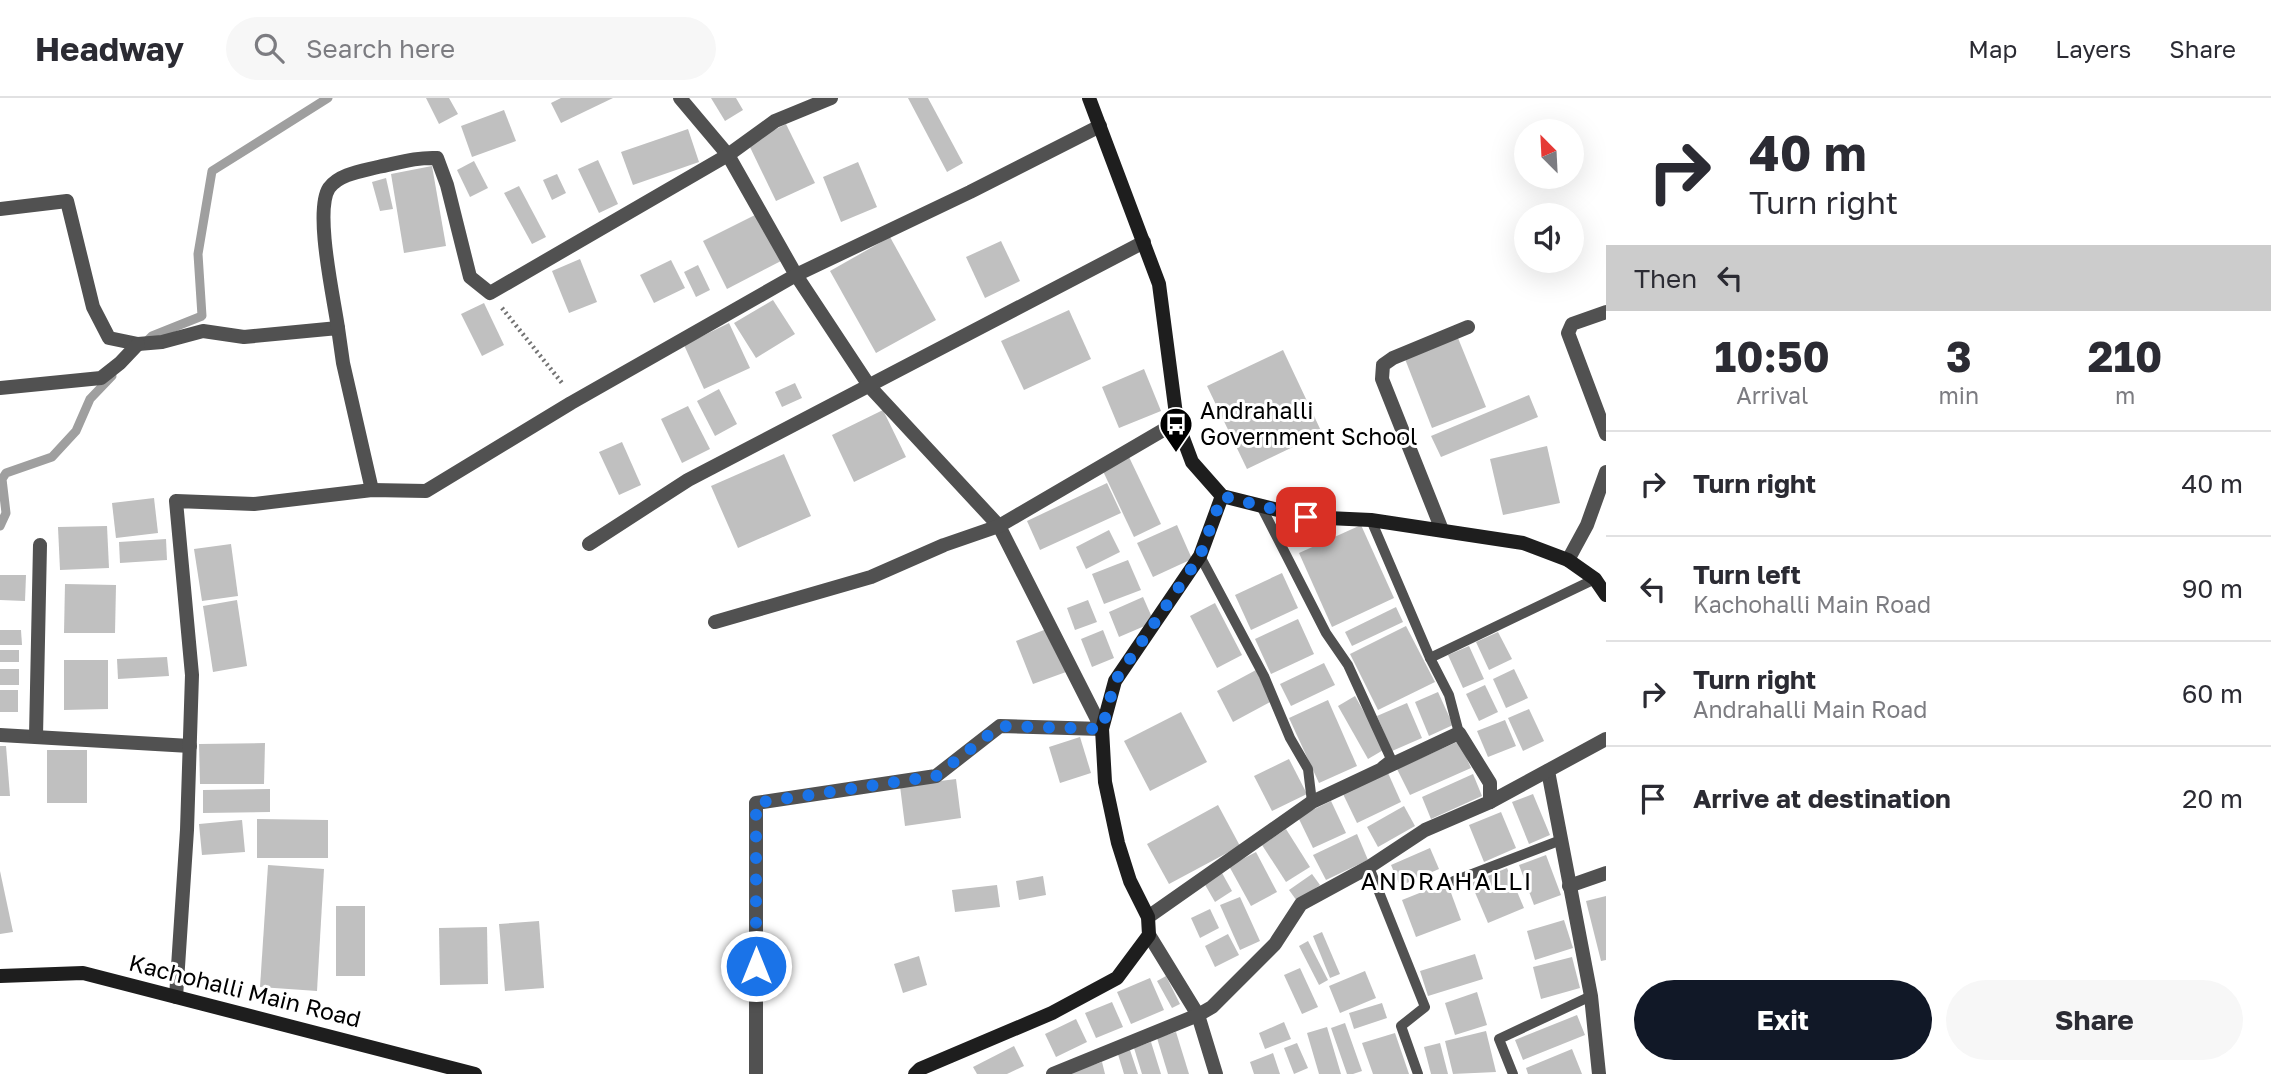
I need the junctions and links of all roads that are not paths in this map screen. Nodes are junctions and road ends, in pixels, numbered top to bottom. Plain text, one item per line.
1 (680, 98) edge
2 (831, 98) edge
3 (1089, 98) edge
4 (806, 103) edge
5 (1100, 126) junction
6 (728, 155) junction
7 (0, 209) edge
8 (1144, 242) junction
9 (796, 275) junction
10 (1606, 312) edge
11 (1468, 327) dead end
12 (338, 328) junction
13 (138, 344) junction
14 (870, 387) junction
15 (0, 388) edge
16 (1177, 422) junction
17 (1606, 434) edge
18 (1606, 472) edge
19 (372, 490) junction
20 (1222, 496) junction
21 (1262, 508) junction
22 (1371, 520) junction
23 (999, 526) junction
24 (1442, 530) junction
25 (589, 544) dead end
26 (40, 545) dead end
27 (1200, 556) junction
28 (1568, 560) junction
29 (1601, 576) edge
30 (1606, 595) edge
31 (715, 622) dead end
32 (1430, 658) junction
33 (1102, 729) junction
34 (1459, 733) junction
35 (0, 735) edge
36 (36, 736) junction
37 (1606, 739) edge
38 (190, 746) junction
39 (1378, 770) junction
40 (1548, 771) junction
41 (1312, 802) junction
42 (1490, 802) junction
43 (1561, 840) junction
44 (1369, 867) junction
45 (1606, 873) edge
46 (1454, 881) dead end
47 (1569, 886) junction
48 (1148, 916) junction
49 (1149, 935) junction
50 (0, 976) edge
51 (1591, 996) junction
52 (176, 997) junction
53 (1198, 1016) junction
54 (475, 1074) edge
55 (756, 1074) edge
56 (915, 1074) edge
57 (1053, 1074) edge
58 (1216, 1074) edge
59 (1418, 1074) edge
60 (1513, 1074) edge
61 (1599, 1074) edge

1 - 6 street
2 - 4 street
3 - 5 street
4 - 6 street
5 - 8 street
5 - 9 street
6 - 9 street
6 - 12 street
7 - 13 street
8 - 14 street
8 - 16 street
9 - 14 street
9 - 19 street
10 - 17 street
11 - 24 street
12 - 13 street
12 - 19 street
13 - 15 street
14 - 23 street
14 - 25 street
16 - 20 street
16 - 23 street
18 - 28 street
19 - 38 street
20 - 21 street
20 - 27 street
21 - 22 street
21 - 39 lane
22 - 24 street
22 - 32 lane
23 - 31 street
23 - 33 street
24 - 28 street
26 - 36 street
27 - 33 street
27 - 41 lane
28 - 29 street
29 - 30 street
29 - 32 lane
32 - 34 lane
33 - 48 street
33 - 55 street
34 - 39 street
34 - 42 street
35 - 36 street
36 - 38 street
37 - 40 street
38 - 52 street
39 - 41 street
40 - 42 street
40 - 43 street
41 - 48 street
42 - 44 street
43 - 46 lane
43 - 47 street
44 - 53 street
44 - 59 lane
45 - 47 street
47 - 51 street
48 - 49 street
49 - 53 street
49 - 56 street
50 - 52 street, Kachohalli Main Road
51 - 60 lane
51 - 61 street
52 - 54 street, Kachohalli Main Road
53 - 57 street
53 - 58 street

